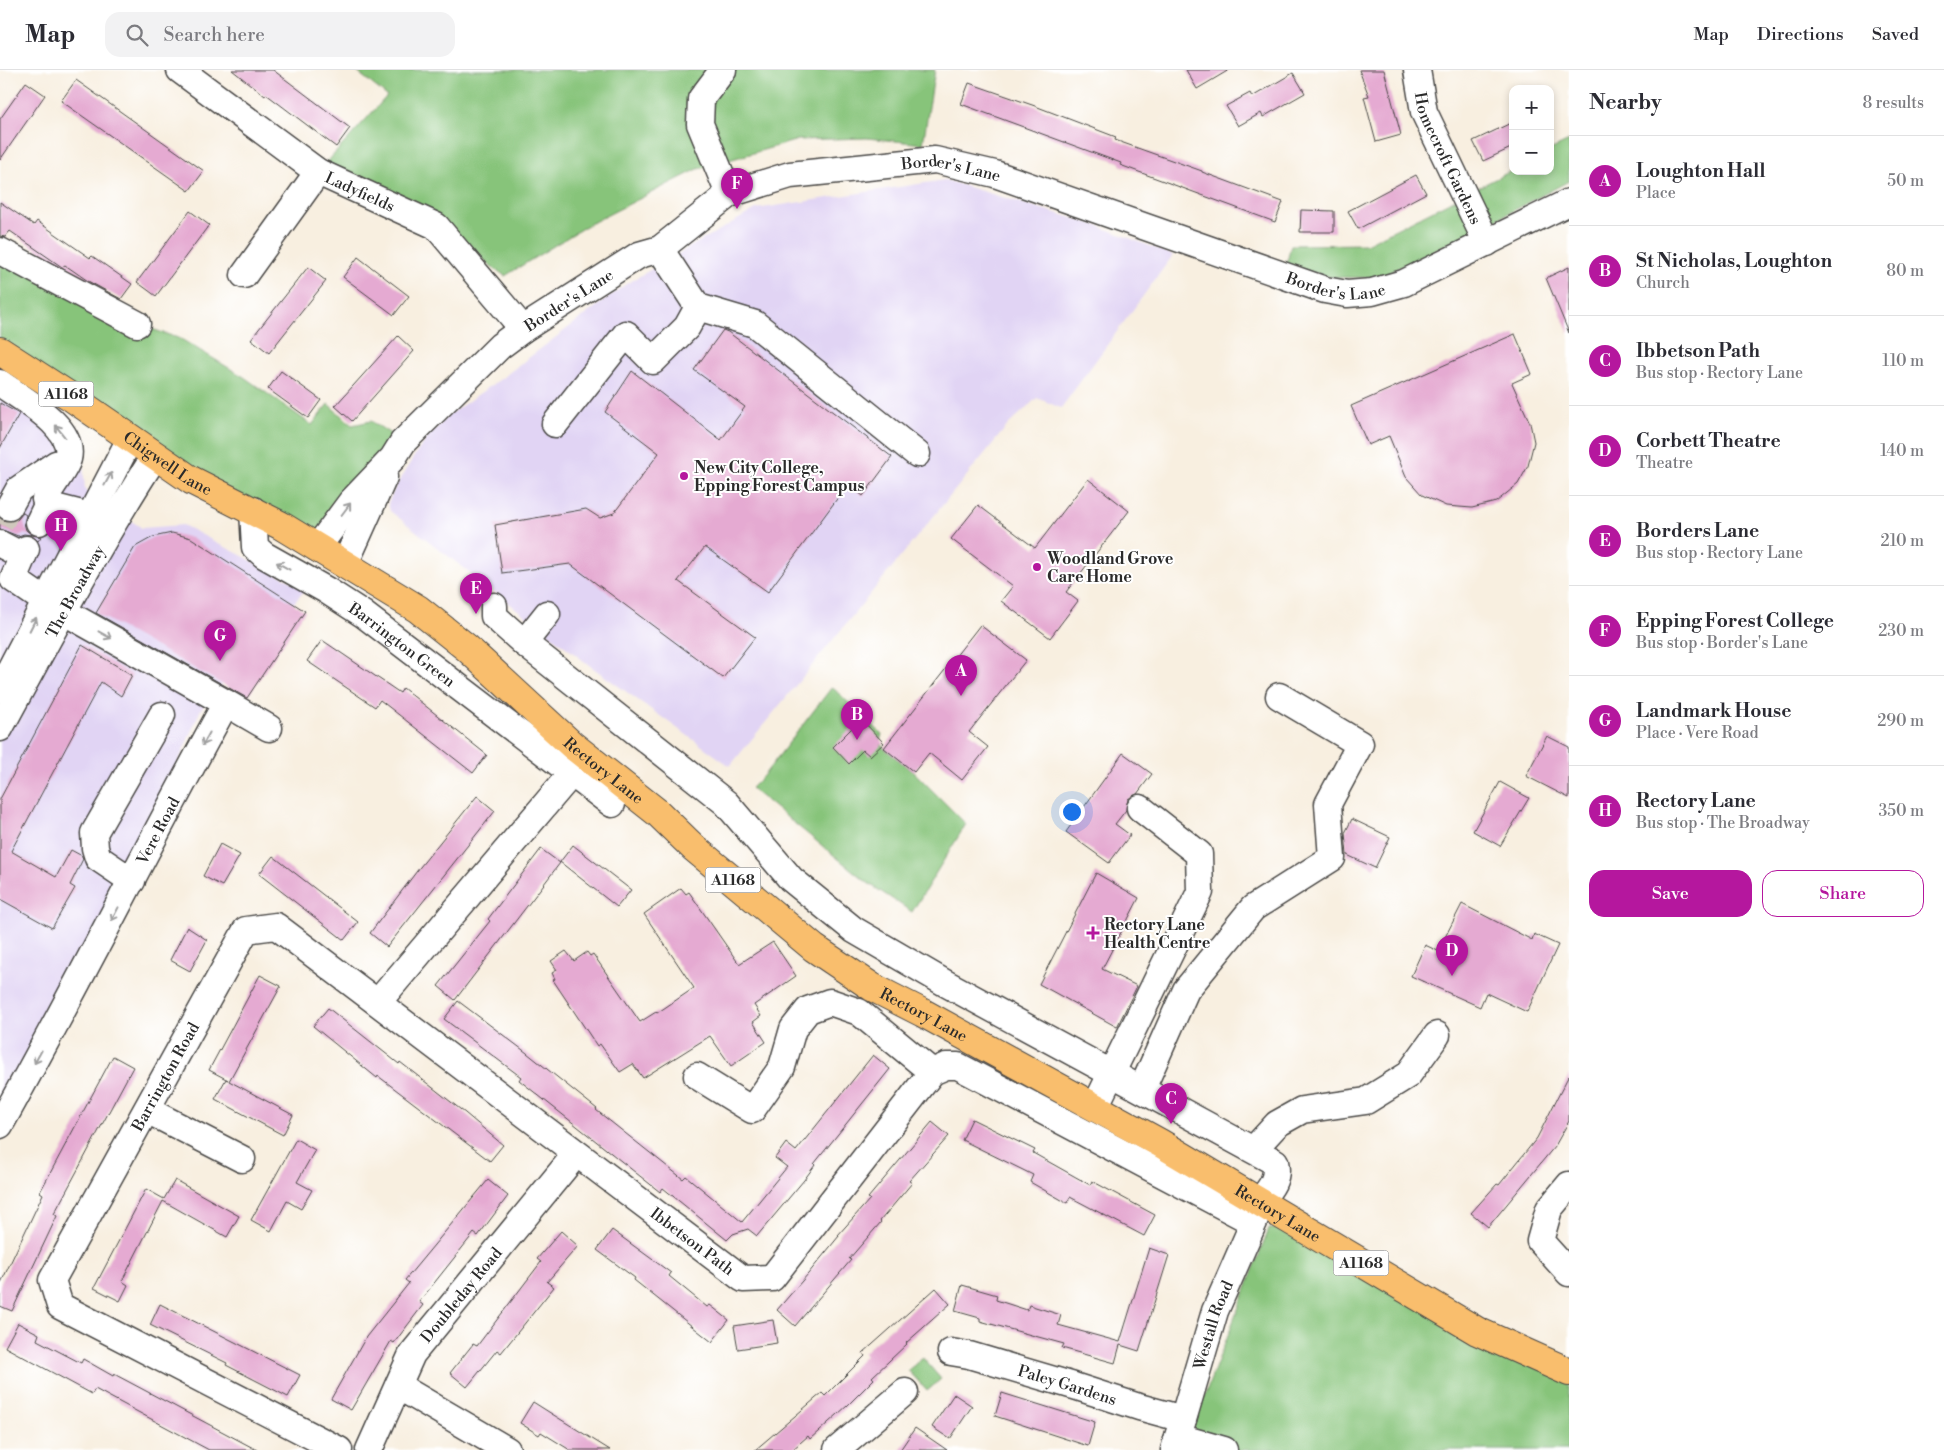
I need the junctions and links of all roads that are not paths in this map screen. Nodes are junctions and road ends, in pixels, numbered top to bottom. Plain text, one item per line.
1 (180, 70) edge
2 (723, 70) edge
3 (1417, 70) edge
4 (318, 172) junction
5 (729, 194) junction
6 (1569, 202) edge
7 (1487, 243) junction
8 (660, 249) junction
9 (0, 251) edge
10 (244, 275) dead end
11 (698, 307) junction
12 (137, 324) dead end
13 (523, 329) junction
14 (0, 351) edge
15 (0, 383) edge
16 (54, 386) junction
17 (38, 409) junction
18 (555, 424) dead end
19 (130, 439) junction
20 (917, 454) dead end
21 (155, 456) junction
22 (393, 458) junction
23 (68, 461) junction
24 (9, 507) tunnel mouth
25 (253, 510) junction
26 (90, 516) junction
27 (0, 544) edge
28 (317, 548) junction
29 (345, 564) junction
30 (54, 606) junction
31 (494, 606) dead end
32 (547, 614) dead end
33 (524, 643) junction
34 (10, 673) edge
35 (1278, 696) dead end
36 (226, 703) junction
37 (162, 715) dead end
38 (0, 728) edge
39 (269, 728) dead end
40 (572, 773) junction
41 (612, 804) dead end
42 (1140, 808) dead end
43 (132, 881) junction
44 (378, 1002) junction
45 (1437, 1035) dead end
46 (932, 1072) junction
47 (1111, 1072) junction
48 (697, 1076) dead end
49 (1142, 1089) junction
50 (1095, 1107) junction
51 (147, 1110) junction
52 (2, 1117) edge
53 (1254, 1149) junction
54 (576, 1154) junction
55 (242, 1159) dead end
56 (1569, 1186) edge
57 (1258, 1209) junction
58 (1569, 1273) edge
59 (951, 1352) dead end
60 (1569, 1372) edge
61 (398, 1386) junction
62 (905, 1392) dead end
63 (1178, 1435) edge
64 (339, 1450) edge
65 (369, 1450) edge
66 (507, 1450) edge
67 (837, 1450) edge
68 (1224, 1450) edge

1 - 4 street, Ladyfields
2 - 5 street
3 - 7 street, Homecroft Gardens
4 - 10 street
4 - 13 street, Ladyfields
5 - 7 street, Border's Lane
5 - 8 street, Border's Lane
6 - 7 street, Border's Lane
8 - 11 street
8 - 13 street, Border's Lane
9 - 12 street
11 - 18 street
11 - 20 street
13 - 22 street, Border's Lane
14 - 16 main road, Chigwell Lane / A1168
15 - 17 street
16 - 17 street
16 - 19 main road, Chigwell Lane / A1168
23 -> 17 street
19 - 21 main road, Chigwell Lane / A1168
26 -> 19 street, The Broadway
21 - 25 main road, Chigwell Lane / A1168
21 - 30 street, The Broadway
28 -> 22 street, Border's Lane
22 - 29 street, Border's Lane
23 - 24 street
23 - 26 street
25 - 28 main road, Chigwell Lane / A1168
40 -> 25 street, Barrington Green
26 - 30 street, The Broadway
27 - 30 street
28 - 29 main road, Chigwell Lane / A1168
29 - 50 main road, Rectory Lane / A1168
30 - 34 street, The Broadway
30 -> 36 street
31 - 33 street, Westall Road
32 - 33 street
33 - 47 street, Westall Road
34 - 38 street, The Broadway
35 - 49 street
36 - 39 street
36 -> 43 street, Vere Road
37 - 43 street
40 - 41 street, Barrington Green
40 - 44 street
42 - 47 street
43 -> 52 street, Vere Road
44 - 51 street, Barrington Road
44 - 54 street, Barrington Road
45 - 53 street
46 - 48 street
46 - 54 street, Ibbetson Path
46 - 57 street
47 - 49 street, Westall Road
47 - 50 street
49 - 53 street, Westall Road
50 - 57 main road, Rectory Lane / A1168
51 - 55 street
51 - 64 street, Barrington Road
53 - 57 street, Westall Road
54 - 61 street, Doubleday Road
56 - 58 street
57 - 60 main road, Rectory Lane / A1168
57 - 63 street, Westall Road
59 - 63 street, Paley Gardens
61 - 65 street, Doubleday Road
61 - 66 street
62 - 67 street
63 - 68 street, Paley Gardens

